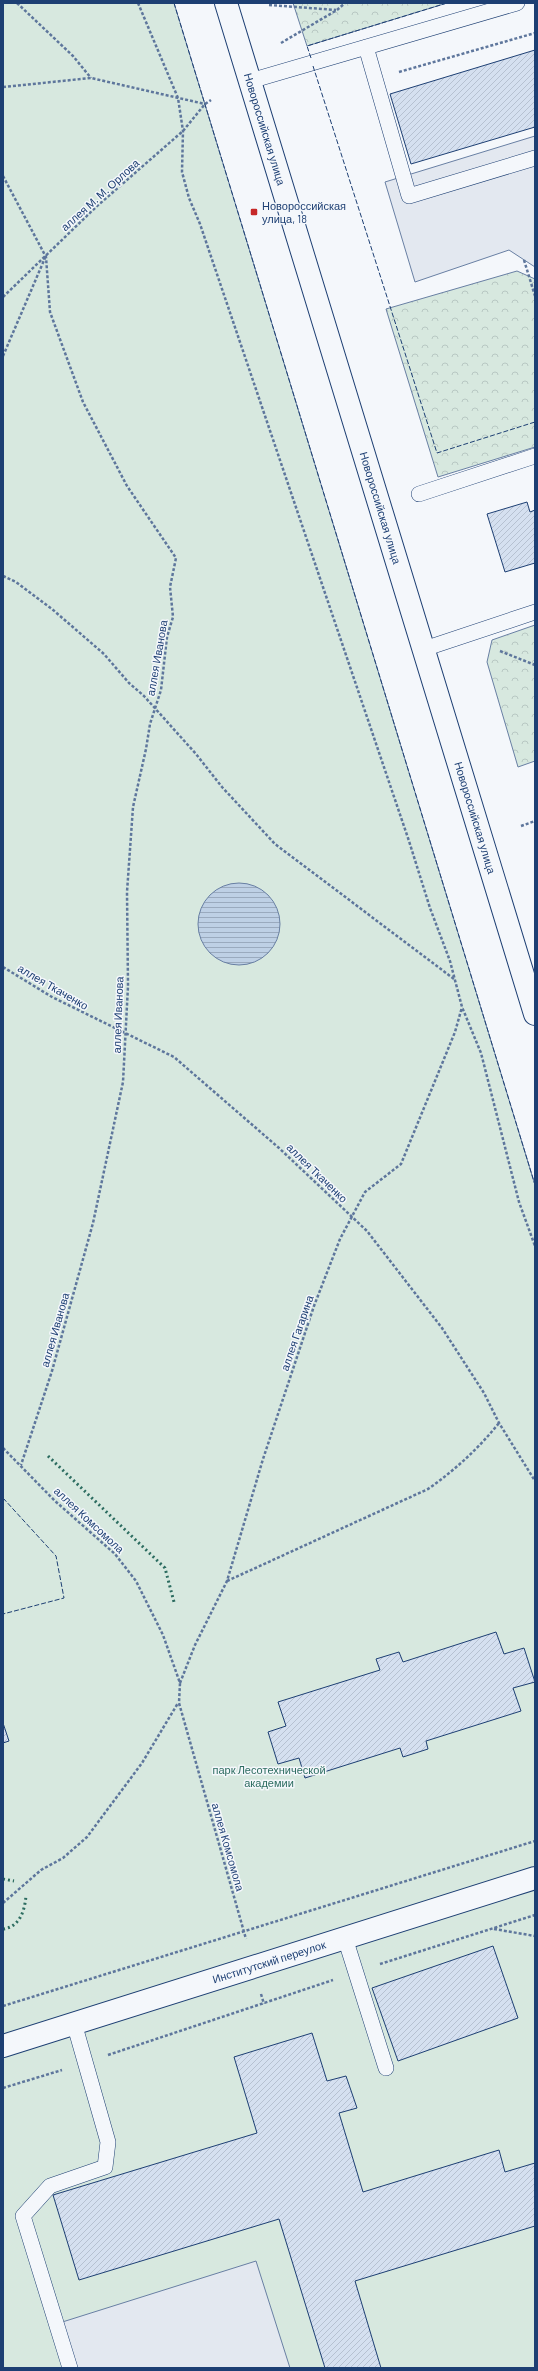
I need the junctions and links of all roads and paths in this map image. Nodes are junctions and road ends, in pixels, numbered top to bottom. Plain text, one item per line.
1 (17, 3) edge
2 (138, 3) edge
3 (226, 3) edge
4 (345, 3) edge
5 (517, 3) edge
6 (269, 5) dead end
7 (337, 10) junction
8 (535, 32) edge
9 (281, 43) dead end
10 (366, 47) junction
11 (91, 78) junction
12 (376, 78) junction
13 (250, 81) junction
14 (3, 87) edge
15 (178, 98) junction
16 (211, 100) dead end
17 (205, 104) junction
18 (183, 131) junction
19 (535, 158) edge
20 (3, 176) edge
21 (46, 256) junction
22 (524, 260) dead end
23 (535, 296) edge
24 (3, 297) edge
25 (3, 356) edge
26 (535, 456) edge
27 (419, 494) dead end
28 (3, 576) edge
29 (535, 612) edge
30 (424, 649) junction
31 (155, 709) junction
32 (535, 821) edge
33 (521, 826) dead end
34 (3, 967) edge
35 (454, 980) junction
36 (462, 1007) junction
37 (535, 1014) edge
38 (126, 1034) junction
39 (352, 1217) junction
40 (535, 1246) edge
41 (499, 1423) junction
42 (3, 1448) edge
43 (21, 1465) junction
44 (535, 1481) edge
45 (227, 1581) junction
46 (180, 1683) junction
47 (178, 1702) junction
48 (535, 1841) edge
49 (535, 1878) edge
50 (3, 1903) edge
51 (535, 1915) edge
52 (494, 1928) junction
53 (243, 1931) junction
54 (535, 1936) edge
55 (345, 1938) junction
56 (254, 1968) junction
57 (356, 1972) junction
58 (264, 2004) junction
59 (3, 2006) edge
60 (74, 2023) junction
61 (3, 2046) edge
62 (84, 2063) junction
63 (386, 2068) dead end
64 (3, 2088) edge
65 (70, 2368) edge

1 - 11 path
2 - 15 path
3 - 13 main road, Новороссийская улица
4 - 7 path
5 - 10 lane
6 - 7 path
7 - 9 path
8 - 12 path
10 - 12 lane
10 - 13 lane
11 - 14 path
11 - 15 path
12 - 19 lane
13 - 30 main road, Новороссийская улица
15 - 17 path
15 - 18 path
16 - 17 path, аллея М. М. Орлова
17 - 18 path, аллея М. М. Орлова
18 - 21 path, аллея М. М. Орлова
18 - 35 path
20 - 21 path
21 - 24 path, аллея М. М. Орлова
21 - 25 path
21 - 31 path, аллея Иванова
22 - 23 path
26 - 27 lane
28 - 31 path
29 - 30 lane
30 - 37 main road, Новороссийская улица
31 - 35 path
31 - 38 path, аллея Иванова
32 - 33 path
34 - 38 path, аллея Ткаченко
35 - 36 path
36 - 39 path, аллея Гагарина
36 - 40 path
38 - 39 path, аллея Ткаченко
38 - 43 path, аллея Иванова
39 - 41 path, аллея Ткаченко
39 - 45 path, аллея Гагарина
41 - 44 path, аллея Ткаченко
41 - 45 path
42 - 43 path, аллея Комсомола
43 - 46 path, аллея Комсомола
45 - 46 path, аллея Гагарина
46 - 47 path, аллея Комсомола
47 - 50 path
47 - 53 path, аллея Комсомола
48 - 53 path
49 - 55 main road, Институтский переулок
51 - 52 path
52 - 54 path
52 - 57 path
53 - 56 path, аллея Комсомола
53 - 59 path
55 - 56 main road, Институтский переулок
55 - 57 lane
56 - 58 path, аллея Комсомола
56 - 60 main road, Институтский переулок
57 - 58 path
57 - 63 lane
58 - 62 path
60 - 61 main road, Институтский переулок
60 - 62 lane
62 - 64 path
62 - 65 lane

